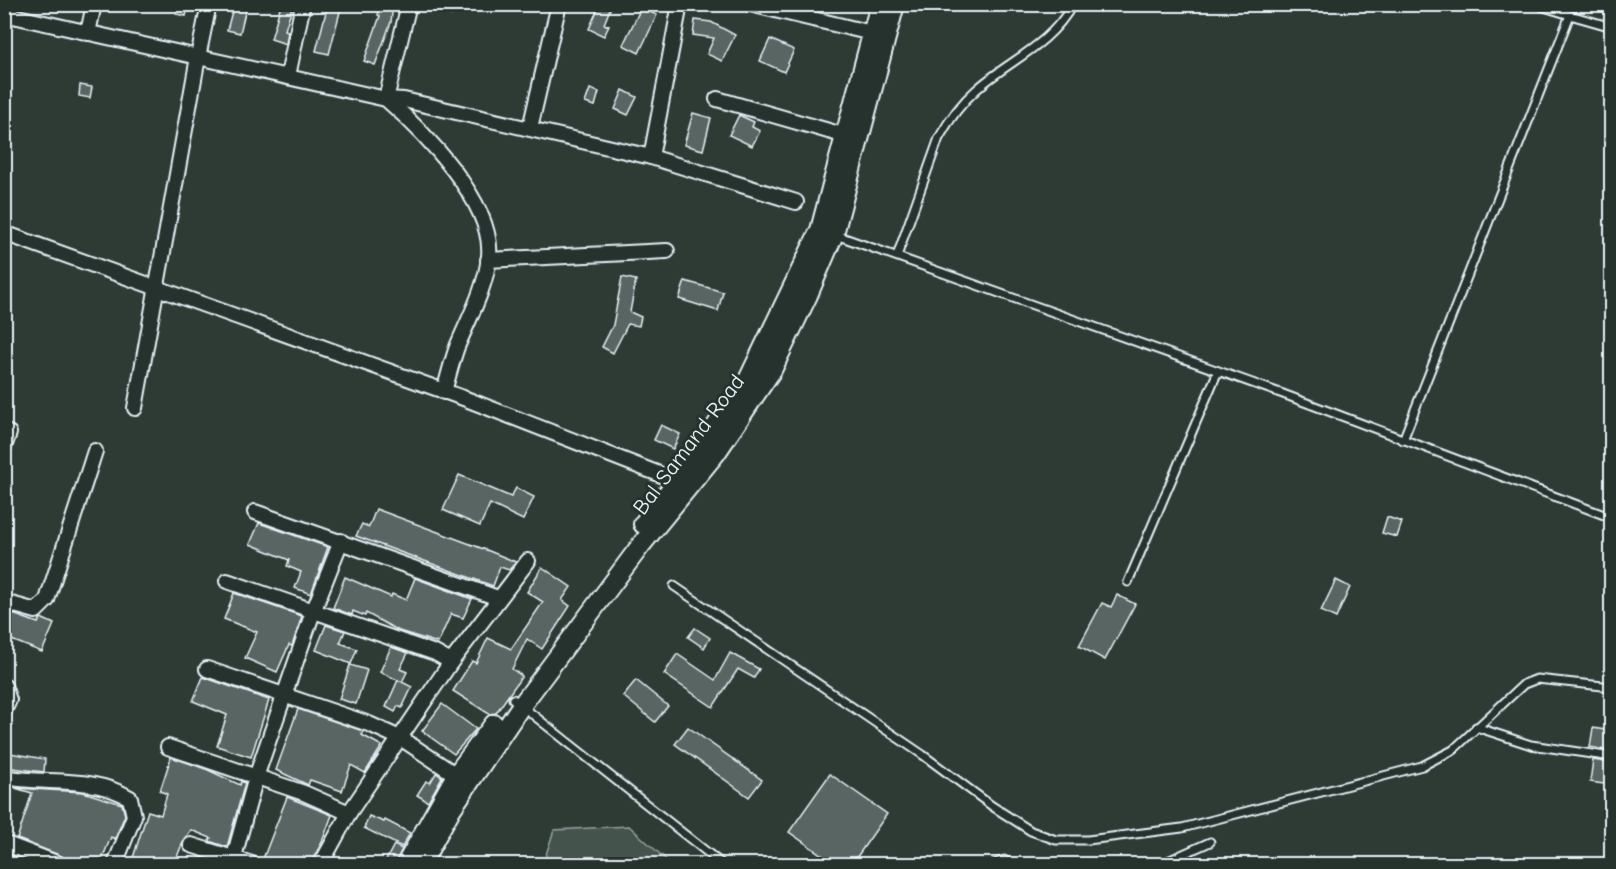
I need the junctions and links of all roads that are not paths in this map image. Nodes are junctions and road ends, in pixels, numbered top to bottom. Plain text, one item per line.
1 (94, 4) edge
2 (209, 4) edge
3 (303, 4) edge
4 (409, 4) edge
5 (559, 4) edge
6 (680, 4) edge
7 (750, 4) edge
8 (880, 4) edge
9 (896, 4) edge
10 (1073, 4) edge
11 (1534, 4) edge
12 (4, 14) edge
13 (1570, 15) junction
14 (1611, 27) edge
15 (88, 33) junction
16 (880, 35) junction
17 (198, 57) junction
18 (288, 76) junction
19 (386, 99) junction
20 (717, 99) dead end
21 (530, 128) junction
22 (846, 136) junction
23 (651, 157) junction
24 (796, 202) dead end
25 (4, 233) edge
26 (834, 234) junction
27 (667, 251) dead end
28 (897, 256) junction
29 (488, 260) junction
30 (157, 287) junction
31 (1218, 371) junction
32 (444, 392) junction
33 (135, 408) dead end
34 (1403, 440) junction
35 (95, 452) dead end
36 (677, 481) junction
37 (255, 512) dead end
38 (1611, 518) edge
39 (341, 541) junction
40 (528, 561) dead end
41 (227, 581) dead end
42 (1128, 582) dead end
43 (674, 586) dead end
44 (498, 598) junction
45 (4, 602) edge
46 (313, 612) junction
47 (451, 662) junction
48 (207, 669) dead end
49 (4, 686) edge
50 (1611, 687) edge
51 (285, 694) junction
52 (517, 702) junction
53 (4, 711) edge
54 (1476, 727) junction
55 (402, 739) junction
56 (168, 747) dead end
57 (1611, 758) edge
58 (456, 775) junction
59 (4, 777) edge
60 (256, 777) junction
61 (350, 813) junction
62 (1210, 842) dead end
63 (4, 843) edge
64 (191, 845) dead end
65 (233, 861) edge
66 (59, 864) edge
67 (116, 864) edge
68 (252, 864) edge
69 (321, 864) edge
70 (406, 864) edge
71 (421, 864) edge
72 (722, 864) edge
73 (994, 864) edge
74 (1010, 864) edge
75 (1161, 864) edge

1 - 15 street
2 - 17 street
3 - 18 street
4 - 19 street
5 - 21 street
6 - 23 street
7 - 16 street
8 - 16 main road, Bal Samand Road
9 - 16 main road, Bal Samand Road
10 - 28 lane
11 - 13 lane
12 - 15 street
13 - 14 lane
13 - 34 lane
15 - 17 street
16 - 22 main road, Bal Samand Road
16 - 26 main road, Bal Samand Road
17 - 18 street
17 - 30 street
18 - 19 street
19 - 21 street
19 - 29 street
20 - 22 street
21 - 23 street
22 - 36 main road, Bal Samand Road
23 - 24 street
25 - 30 street
26 - 28 lane
26 - 52 main road, Bal Samand Road
27 - 29 street
28 - 31 lane
29 - 32 street
30 - 32 street
30 - 33 street
31 - 34 lane
31 - 42 lane
32 - 36 street
34 - 38 lane
35 - 45 street
36 - 52 main road, Bal Samand Road
37 - 39 street
39 - 44 street
39 - 46 street
40 - 44 street
41 - 46 street
43 - 54 lane
44 - 47 street
46 - 47 street
46 - 51 street
47 - 55 street
48 - 51 street
49 - 53 street
50 - 54 lane
51 - 55 street
51 - 60 street
52 - 58 main road, Bal Samand Road
52 - 71 main road, Bal Samand Road
52 - 72 lane
54 - 57 lane
55 - 58 street
55 - 61 street
56 - 60 street
58 - 70 main road, Bal Samand Road
59 - 67 street
60 - 61 street
60 - 65 street
61 - 69 street
62 - 75 lane
63 - 66 street
64 - 65 street
65 - 68 street
73 - 74 lane

